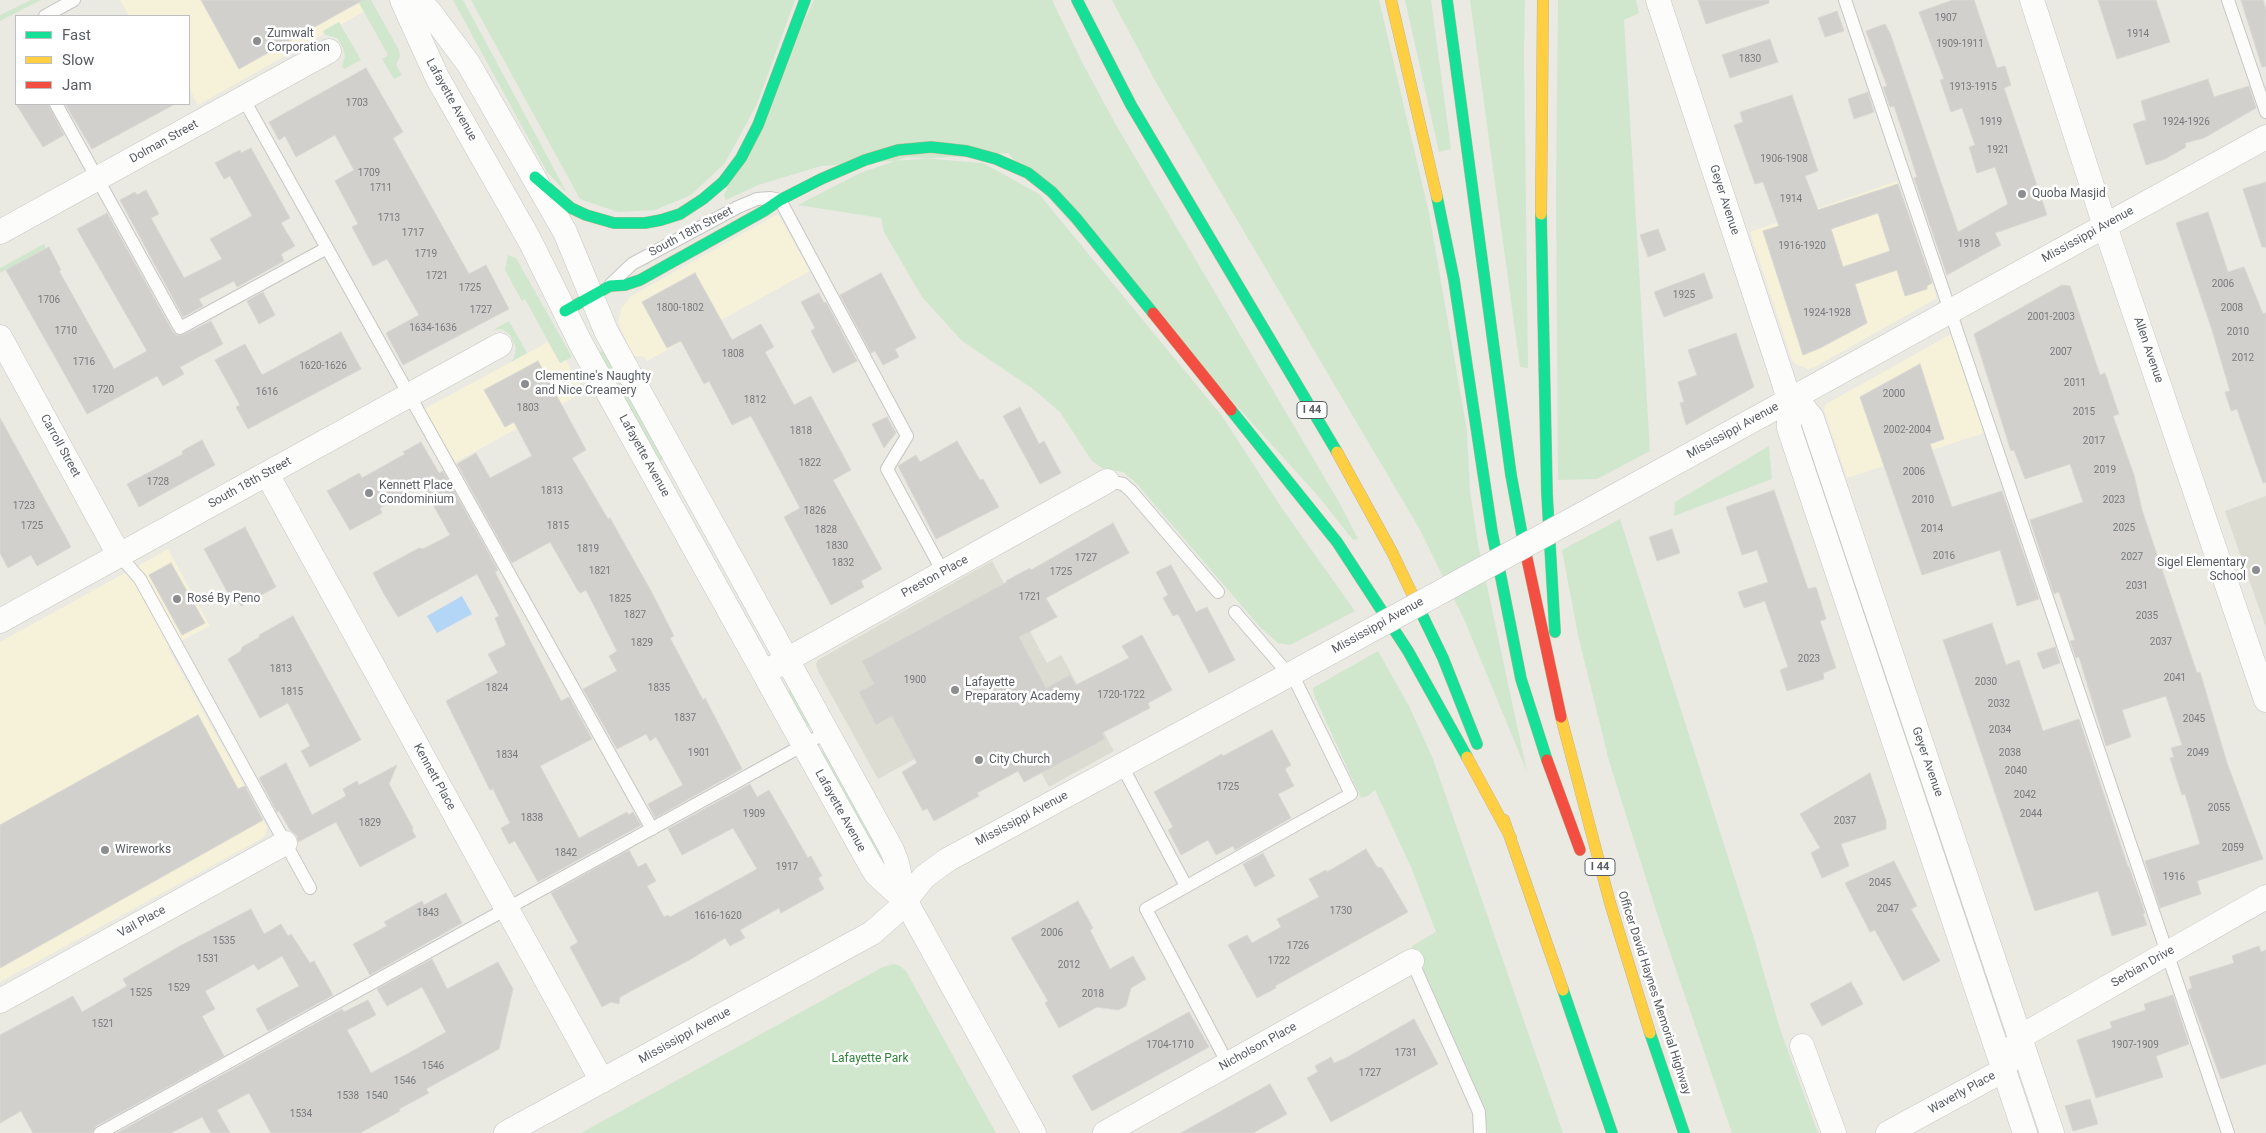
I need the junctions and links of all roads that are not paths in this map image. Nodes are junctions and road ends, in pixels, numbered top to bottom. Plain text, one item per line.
1 (74, 0) edge
2 (402, 0) edge
3 (418, 0) edge
4 (805, 0) edge
5 (1077, 0) edge
6 (1391, 0) edge
7 (1447, 0) edge
8 (1543, 0) edge
9 (1658, 0) edge
10 (1845, 0) edge
11 (2032, 0) edge
12 (2228, 0) edge
13 (46, 15) edge
14 (329, 51) dead end
15 (243, 98) junction
16 (57, 105) edge
17 (2266, 112) edge
18 (2266, 137) edge
19 (534, 177) junction
20 (98, 178) junction
21 (780, 200) junction
22 (2105, 226) junction
23 (0, 232) edge
24 (327, 248) junction
25 (600, 291) junction
26 (565, 311) junction
27 (1950, 311) junction
28 (0, 337) edge
29 (500, 345) dead end
30 (410, 395) junction
31 (1789, 400) junction
32 (267, 474) junction
33 (1107, 481) joint
34 (119, 555) junction
35 (944, 572) junction
36 (1218, 592) dead end
37 (1235, 612) dead end
38 (0, 621) edge
39 (787, 660) junction
40 (764, 673) junction
41 (1289, 674) junction
42 (2266, 700) edge
43 (1560, 716) junction
44 (827, 732) junction
45 (804, 745) junction
46 (1122, 766) junction
47 (652, 829) junction
48 (1511, 838) junction
49 (285, 843) junction
50 (1584, 859) dead end
51 (1591, 878) dead end
52 (1186, 886) junction
53 (310, 888) dead end
54 (2266, 897) edge
55 (905, 900) junction
56 (507, 910) junction
57 (2167, 953) junction
58 (1412, 961) joint
59 (0, 1000) edge
60 (1645, 1017) junction
61 (2020, 1036) junction
62 (1802, 1046) dead end
63 (1228, 1064) junction
64 (2004, 1070) junction
65 (602, 1081) junction
66 (100, 1133) edge
67 (506, 1133) edge
68 (1034, 1133) edge
69 (1104, 1133) edge
70 (1480, 1133) edge
71 (1612, 1133) edge
72 (1684, 1133) edge
73 (1834, 1133) edge
74 (1888, 1133) edge
75 (2025, 1133) edge
76 (2052, 1133) edge
77 (2228, 1133) edge

1 - 13 lane
2 - 26 street, Lafayette Avenue
3 - 19 street, Lafayette Avenue
4 - 19 highway
5 - 48 highway, I 44
6 - 50 highway
7 - 43 highway, I 44
8 - 43 highway
9 - 31 street, Geyer Avenue
10 - 27 lane
11 - 22 street, Allen Avenue
12 - 17 lane
14 - 15 street, Dolman Street
15 - 20 street, Dolman Street
15 - 24 lane
16 - 20 lane
18 - 22 street, Mississippi Avenue
19 - 25 street, Lafayette Avenue
20 - 23 street, Dolman Street
20 - 24 lane
21 - 25 highway
21 - 25 lane, South 18th Street
21 - 35 lane
21 - 48 highway
22 - 27 street, Mississippi Avenue
22 - 42 street, Allen Avenue
24 - 30 lane
25 - 26 highway
25 - 39 street, Lafayette Avenue
26 - 40 street, Lafayette Avenue
27 - 31 street, Mississippi Avenue
27 - 57 lane
28 - 34 street, Carroll Street
29 - 30 street, South 18th Street
30 - 32 street, South 18th Street
30 - 47 lane
31 - 41 street, Mississippi Avenue, bridge
31 - 61 street, Geyer Avenue
31 - 64 street, Geyer Avenue
32 - 34 street, South 18th Street
32 - 56 street, Kennett Place
33 - 35 street, Preston Place
33 - 36 lane
34 - 38 street, South 18th Street
34 - 49 lane
35 - 39 street, Preston Place
37 - 41 lane
39 - 40 street, Preston Place
39 - 44 street, Lafayette Avenue
40 - 45 street, Lafayette Avenue
41 - 46 street, Mississippi Avenue
41 - 52 lane
43 - 60 highway, Officer David Haynes Memorial Highway / I 44
44 - 45 lane
44 - 55 street, Lafayette Avenue
45 - 47 lane
45 - 55 street, Lafayette Avenue
46 - 52 lane
46 - 55 street, Mississippi Avenue
47 - 56 lane
48 - 71 highway, I 44
49 - 53 lane
49 - 59 street, Vail Place
51 - 60 highway
52 - 63 lane
54 - 57 street, Serbian Drive
55 - 65 street, Mississippi Avenue
55 - 68 street, Lafayette Avenue
56 - 65 street, Kennett Place
56 - 66 lane
57 - 61 street, Serbian Drive
57 - 77 lane
58 - 63 street, Nicholson Place
58 - 70 lane
60 - 72 highway, Officer David Haynes Memorial Highway / I 44
61 - 64 street, Waverly Place
61 - 76 street, Geyer Avenue
62 - 73 street
63 - 69 street, Nicholson Place
64 - 74 street, Waverly Place
64 - 75 street, Geyer Avenue
65 - 67 street, Mississippi Avenue

